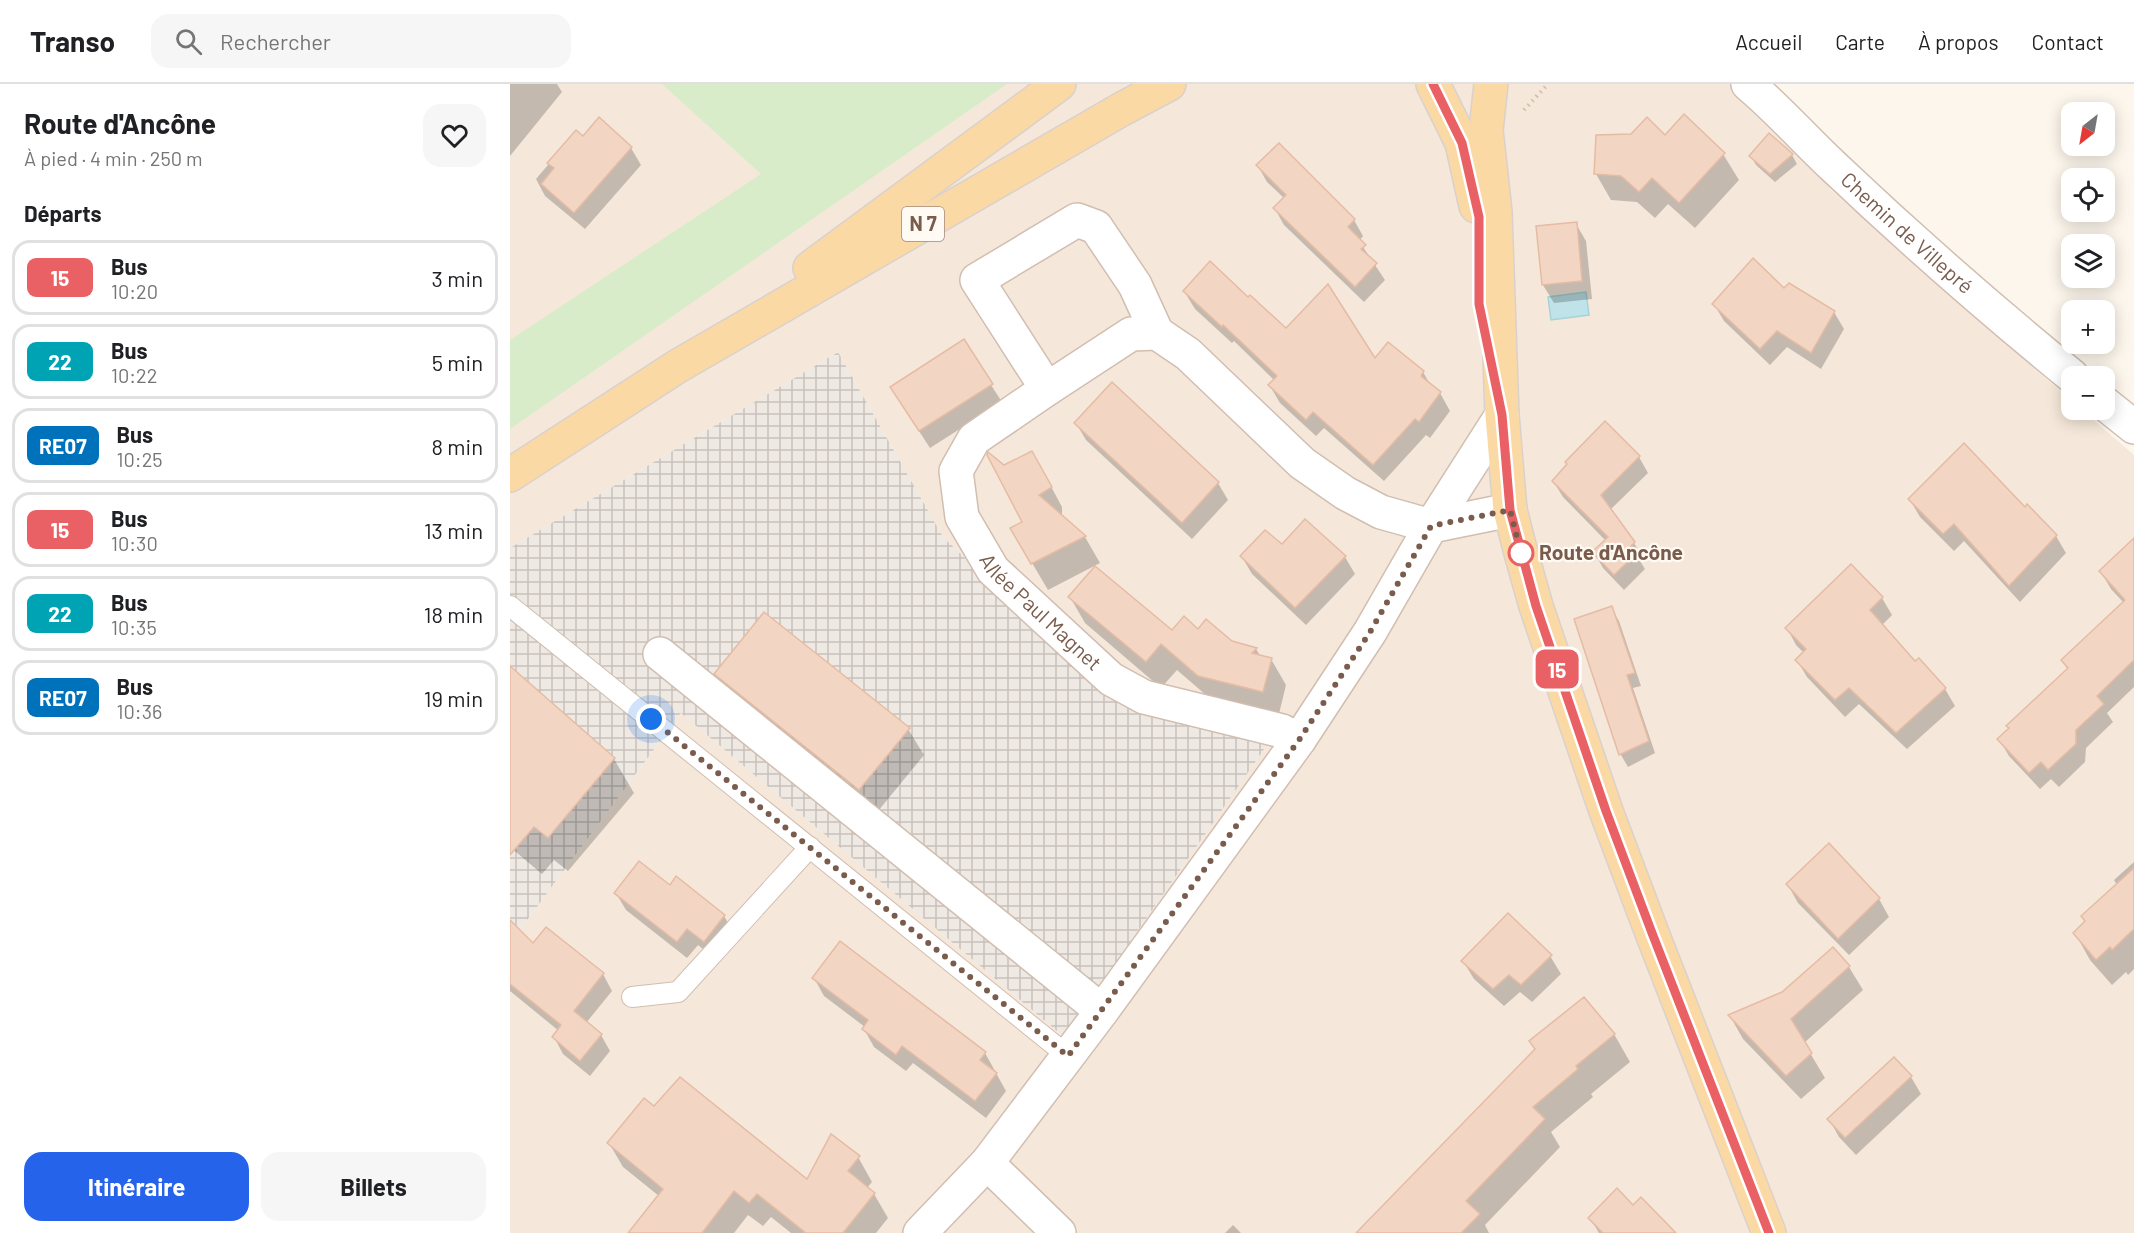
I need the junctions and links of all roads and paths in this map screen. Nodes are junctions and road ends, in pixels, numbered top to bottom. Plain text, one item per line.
1 (1059, 84) edge
2 (1169, 84) edge
3 (1433, 84) edge
4 (1491, 84) edge
5 (1748, 84) edge
6 (1157, 333) junction
7 (678, 366) junction
8 (2061, 367) edge
9 (1047, 389) junction
10 (2115, 412) edge
11 (1502, 415) junction
12 (2134, 428) edge
13 (510, 475) edge
14 (1510, 510) junction
15 (1431, 526) junction
16 (510, 606) edge
17 (660, 654) dead end
18 (1299, 740) junction
19 (810, 847) junction
20 (632, 997) dead end
21 (1102, 1011) junction
22 (1068, 1056) junction
23 (987, 1163) junction
24 (920, 1233) edge
25 (1059, 1233) edge
26 (1769, 1233) edge

1 - 7 main road, N 7
2 - 7 main road, N 7
3 - 11 main road
4 - 11 main road
5 - 8 street, Chemin de Villepré
6 - 9 street, Allée Paul Magnet
6 - 9 street
6 - 15 street
7 - 13 main road, N 7
9 - 18 street, Allée Paul Magnet
10 - 12 street
11 - 14 main road
11 - 15 street
14 - 15 street
14 - 26 main road
15 - 18 street
16 - 19 lane
17 - 21 street
18 - 21 street
19 - 20 lane
19 - 22 lane
21 - 22 street
22 - 23 street
23 - 24 street
23 - 25 street

